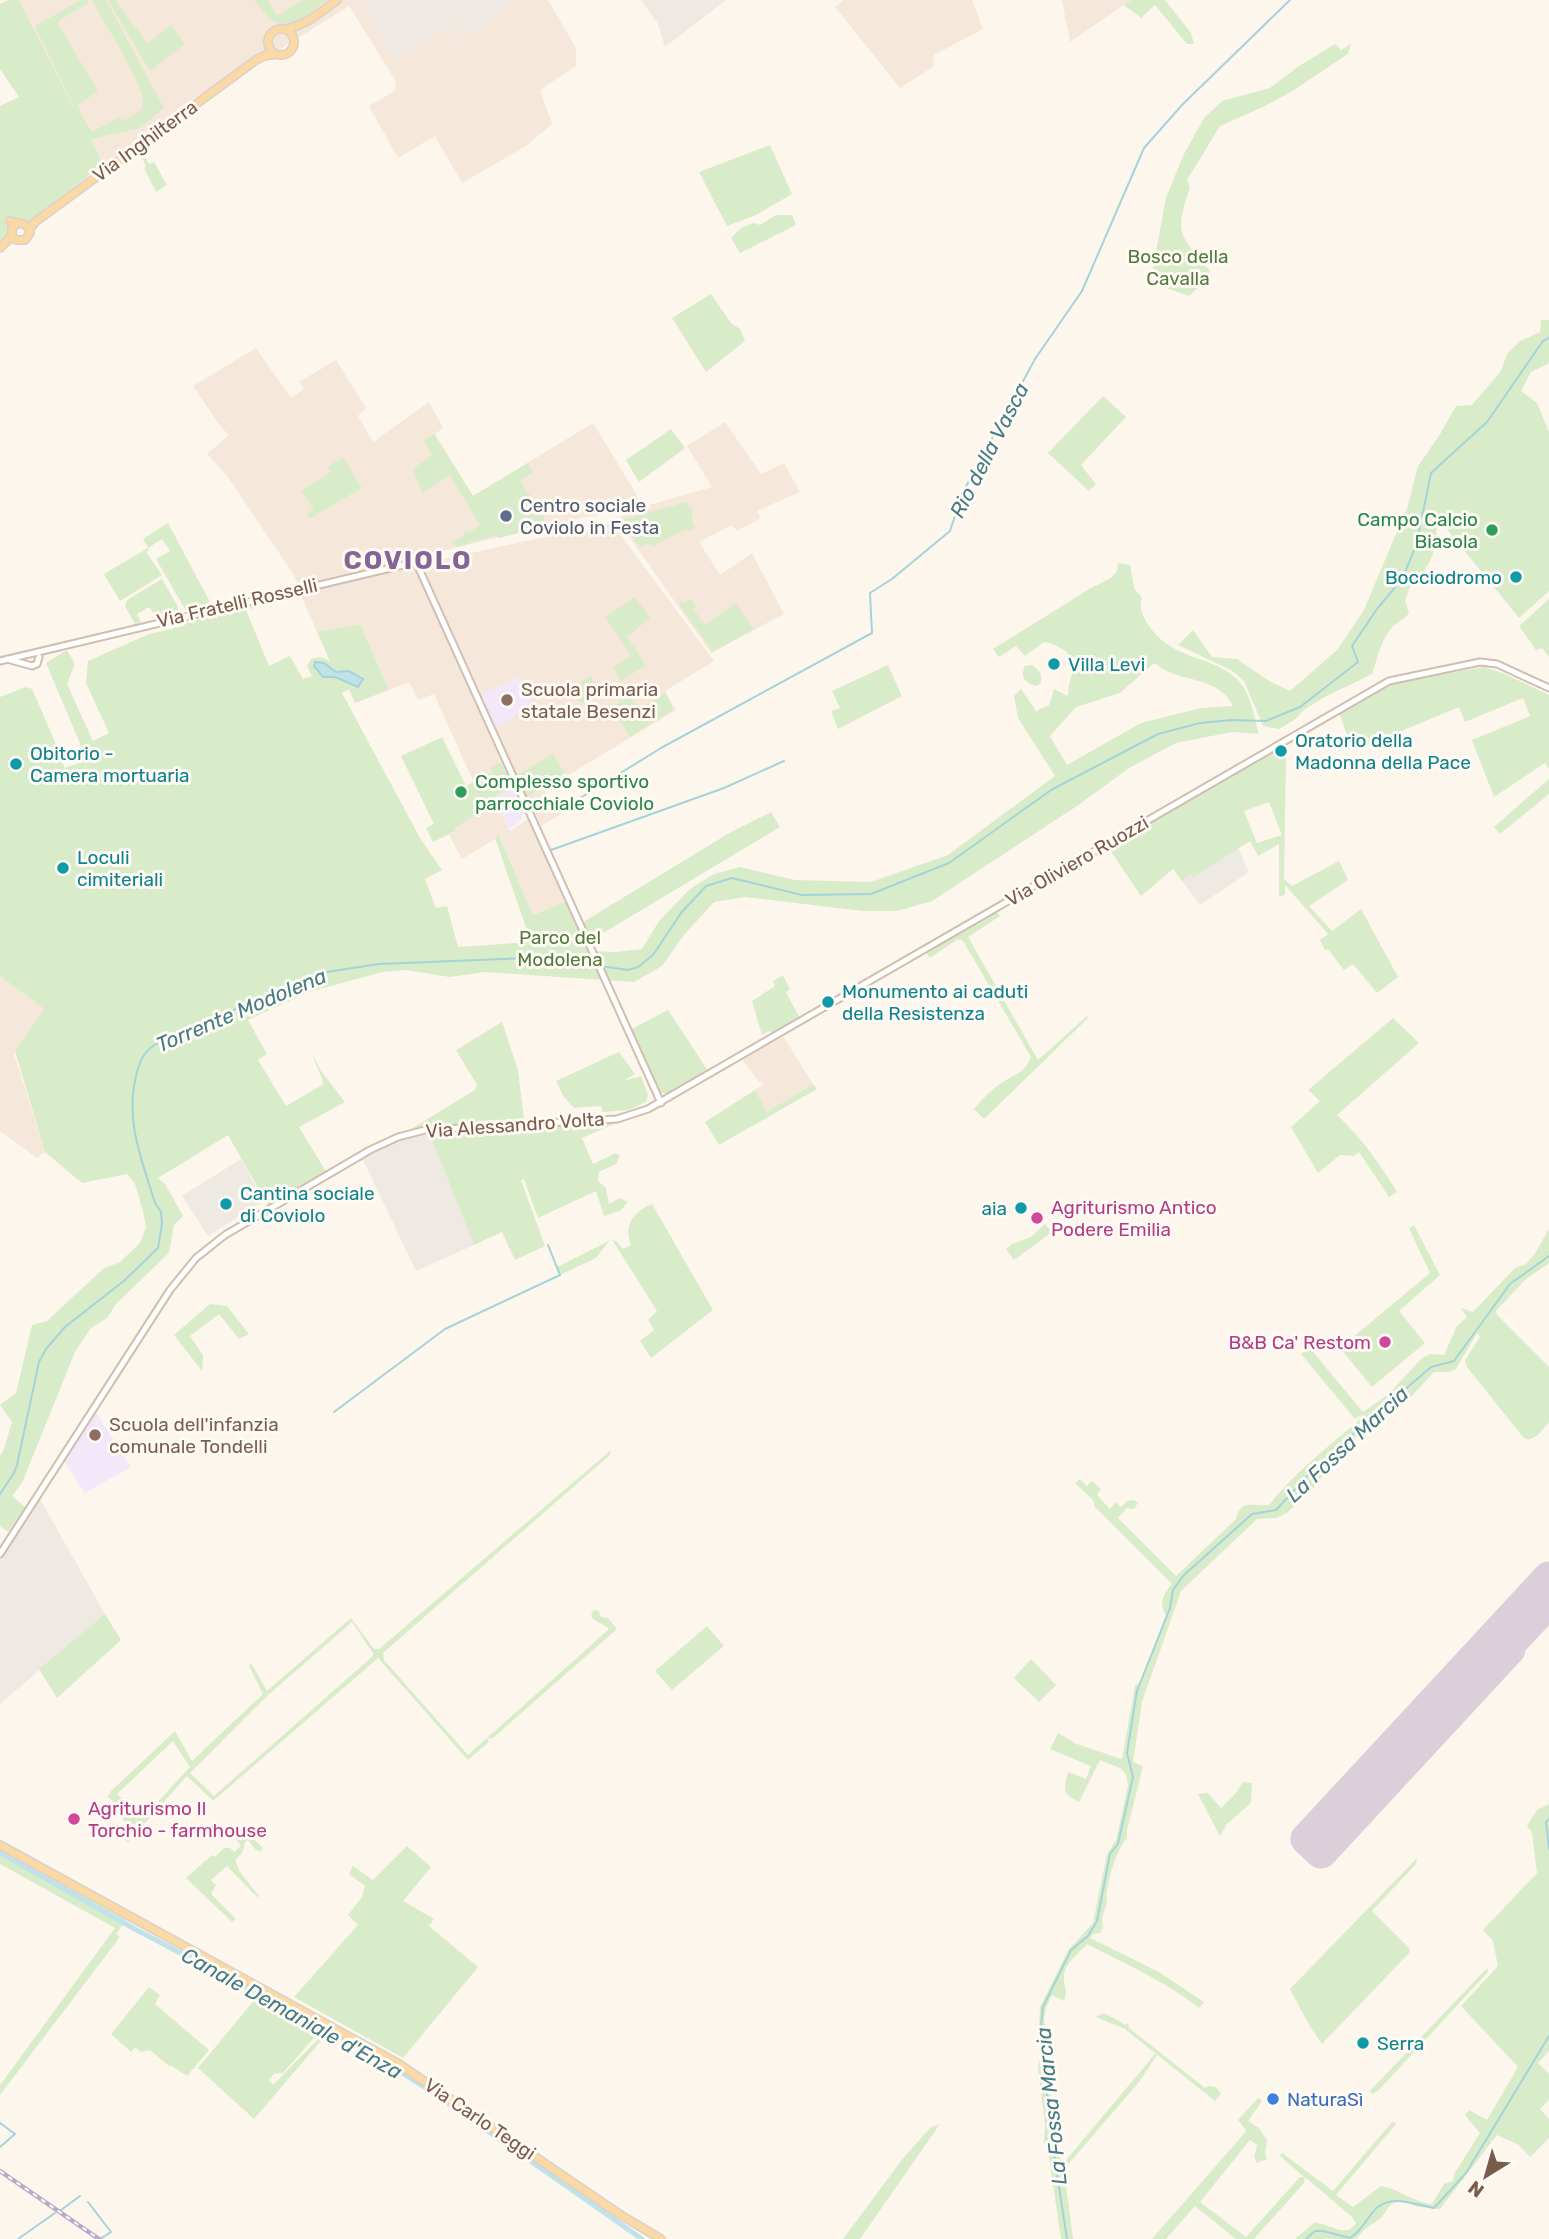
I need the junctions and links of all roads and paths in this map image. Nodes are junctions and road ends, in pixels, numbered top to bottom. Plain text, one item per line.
1 (337, 0) edge
2 (309, 21) junction
3 (286, 30) junction
4 (294, 39) junction
5 (268, 42) junction
6 (276, 54) junction
7 (256, 60) junction
8 (28, 227) junction
9 (12, 231) junction
10 (0, 248) edge
11 (38, 655) junction
12 (26, 659) junction
13 (4, 660) edge
14 (1549, 688) edge
15 (660, 1103) junction
16 (617, 1119) joint
17 (0, 1554) edge
18 (0, 1845) edge
19 (661, 2239) edge

1 - 2 main road, Via Inghilterra
2 - 3 main road, Via Inghilterra
2 - 4 main road, Via Inghilterra
3 - 4 main road
3 - 5 main road, Via Inghilterra
4 - 6 main road, Via Inghilterra
5 - 6 main road
5 - 7 main road, Via Inghilterra
6 - 7 main road, Via Inghilterra
7 - 8 main road, Via Inghilterra
8 - 9 main road, Via Inghilterra
8 - 9 main road, Via Inghilterra
9 - 10 main road, Via Inghilterra
11 - 12 street
11 - 12 street
11 - 15 street, Via Fratelli Rosselli
12 - 13 street
14 - 15 street, Via Oliviero Ruozzi
15 - 16 street, Via Oliviero Ruozzi
16 - 17 street, Via Alessandro Volta
18 - 19 main road, Via Carlo Teggi

